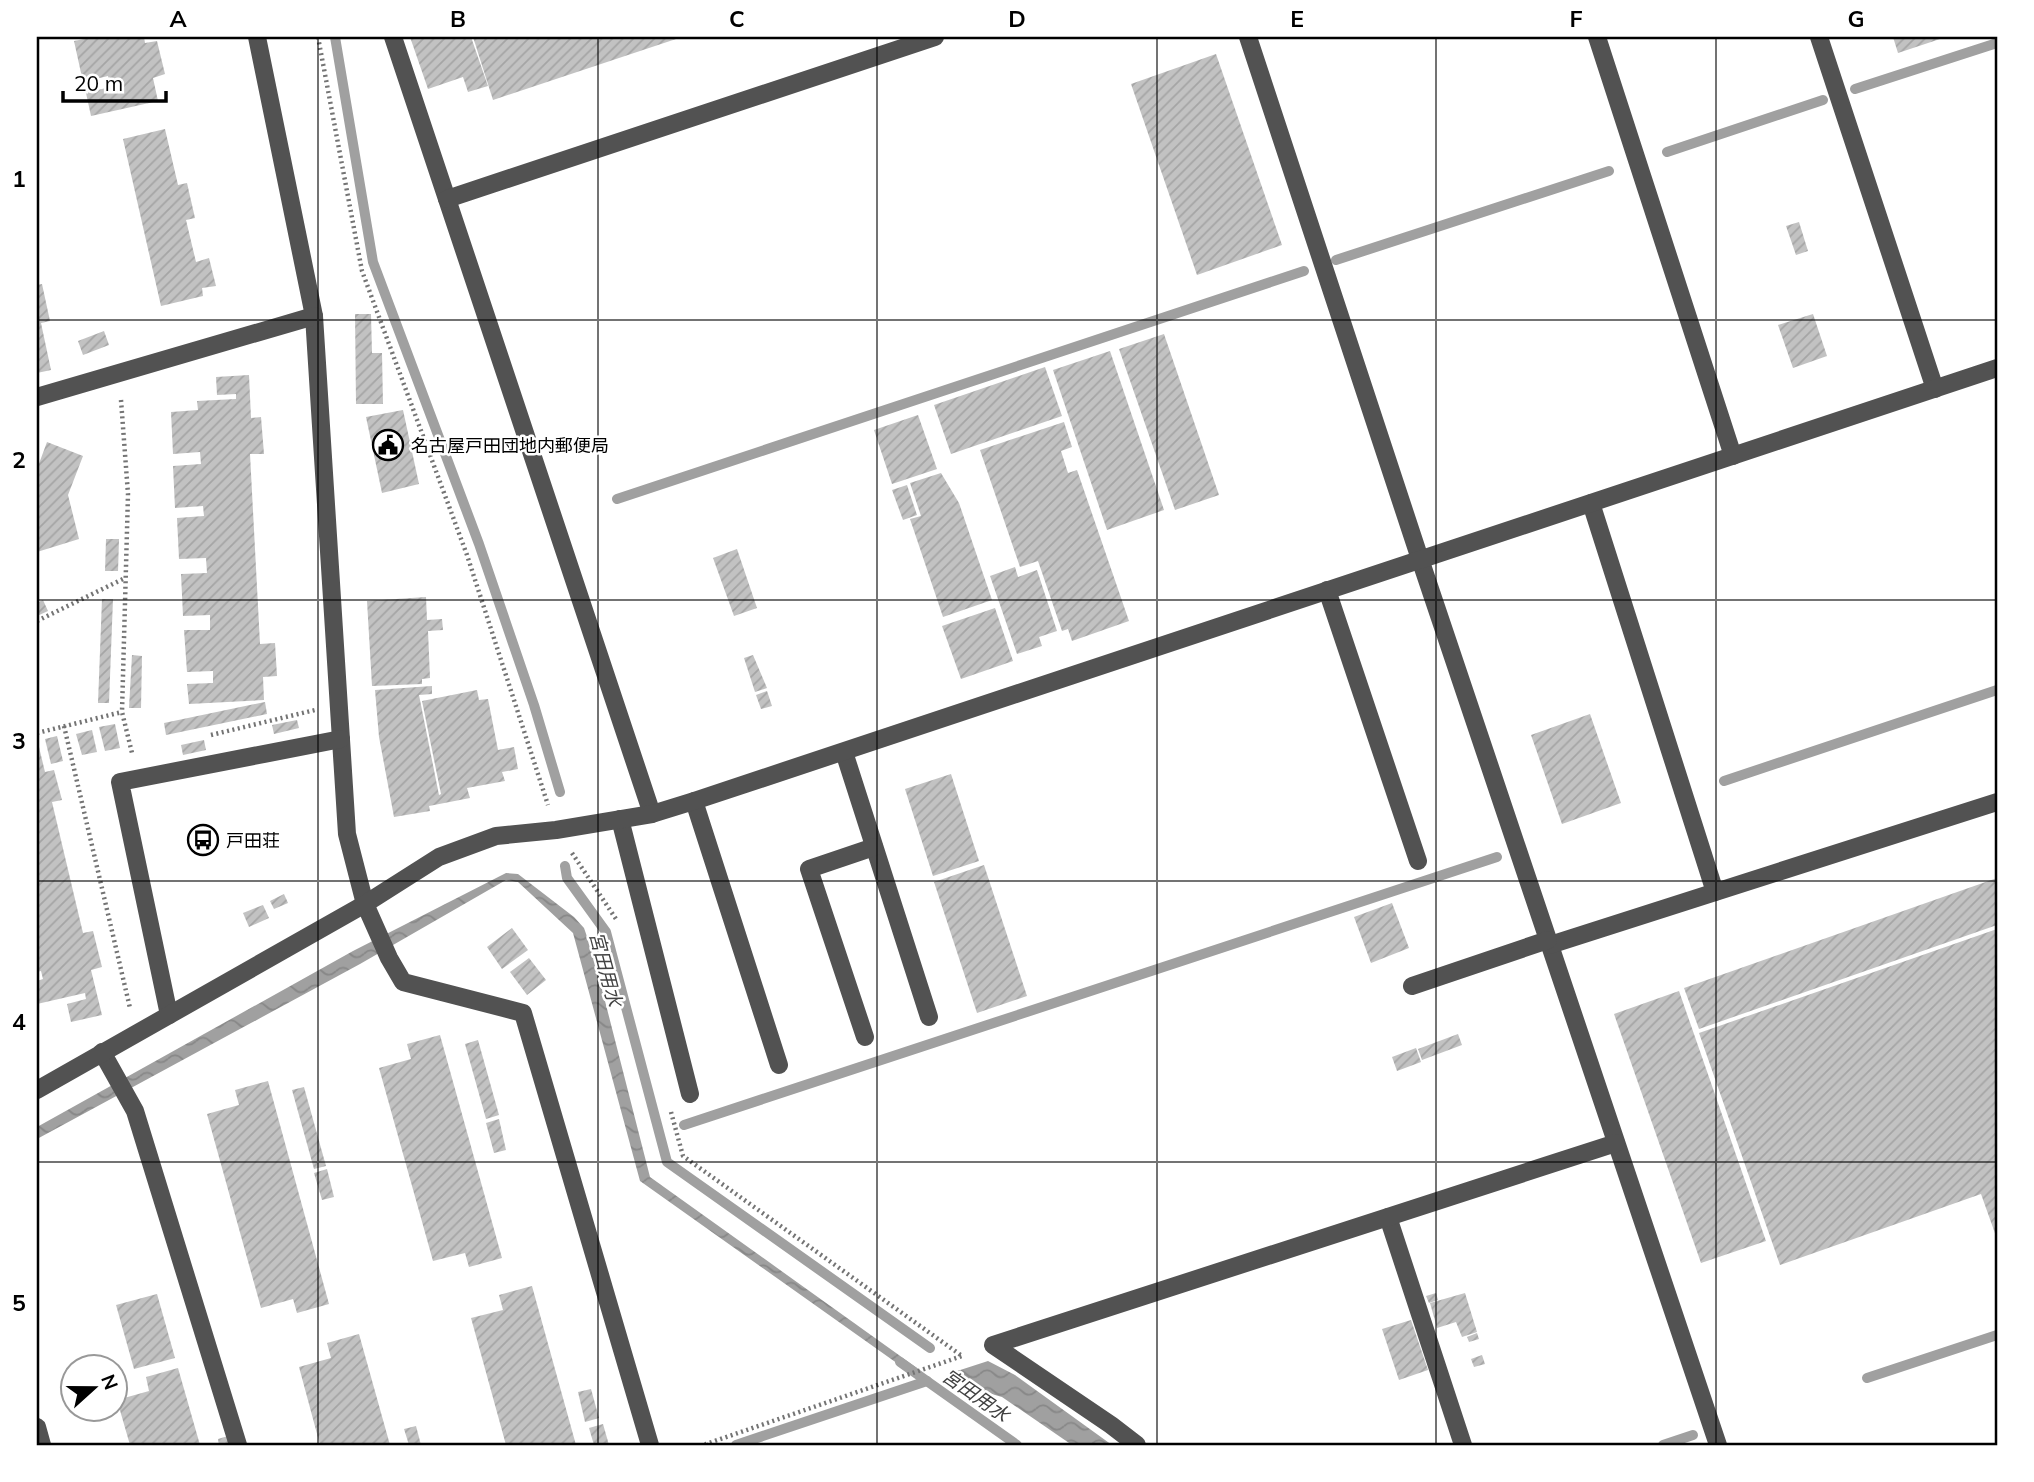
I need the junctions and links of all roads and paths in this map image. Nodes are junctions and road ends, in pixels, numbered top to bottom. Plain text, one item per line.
1 (257, 37) edge
2 (318, 37) edge
3 (393, 37) edge
4 (935, 37) edge
5 (1248, 37) edge
6 (1597, 37) edge
7 (1819, 37) edge
8 (447, 199) junction
9 (314, 316) junction
10 (1997, 369) edge
11 (1935, 389) junction
12 (121, 395) dead end
13 (37, 397) edge
14 (1732, 456) junction
15 (1591, 503) junction
16 (1420, 559) junction
17 (125, 578) junction
18 (1327, 590) junction
19 (37, 621) edge
20 (316, 710) dead end
21 (122, 712) junction
22 (64, 726) junction
23 (37, 733) edge
24 (211, 735) dead end
25 (341, 739) junction
26 (145, 750) dead end
27 (844, 752) junction
28 (694, 801) junction
29 (1997, 802) edge
30 (652, 814) junction
31 (620, 819) junction
32 (556, 830) junction
33 (874, 847) junction
34 (1418, 861) dead end
35 (1716, 892) junction
36 (365, 904) junction
37 (622, 926) dead end
38 (1549, 942) junction
39 (1412, 986) dead end
40 (130, 1009) dead end
41 (169, 1015) junction
42 (929, 1017) dead end
43 (865, 1037) dead end
44 (102, 1052) junction
45 (779, 1065) dead end
46 (37, 1090) edge
47 (690, 1094) dead end
48 (669, 1105) dead end
49 (1616, 1143) junction
50 (1388, 1217) junction
51 (993, 1345) junction
52 (962, 1356) junction
53 (37, 1427) edge
54 (42, 1445) edge
55 (238, 1445) edge
56 (650, 1445) edge
57 (706, 1445) edge
58 (1136, 1445) edge
59 (1463, 1445) edge
60 (1718, 1445) edge

1 - 9 street
2 - 32 path
3 - 8 street
4 - 8 street
5 - 16 street
6 - 14 street
7 - 11 street
8 - 30 street
9 - 13 street
9 - 25 street
10 - 11 street
11 - 14 street
12 - 17 path
14 - 15 street
15 - 16 street
15 - 35 street
16 - 18 street
16 - 38 street
17 - 19 path
17 - 21 path
18 - 27 street
18 - 34 street
20 - 24 path
21 - 22 path
21 - 26 path
22 - 23 path
22 - 40 path
25 - 36 street
25 - 41 street
27 - 28 street
27 - 33 street
28 - 30 street
28 - 45 street
29 - 35 street
30 - 31 street
31 - 32 street
31 - 47 street
32 - 36 street
32 - 37 path
33 - 42 street
33 - 43 street
35 - 38 street
36 - 41 street
36 - 56 street
38 - 39 street
38 - 49 street
41 - 44 street
44 - 46 street
44 - 55 street
48 - 52 path
49 - 50 street
49 - 60 street
50 - 51 street
50 - 59 street
51 - 52 path
51 - 58 street
52 - 57 path
53 - 54 street

